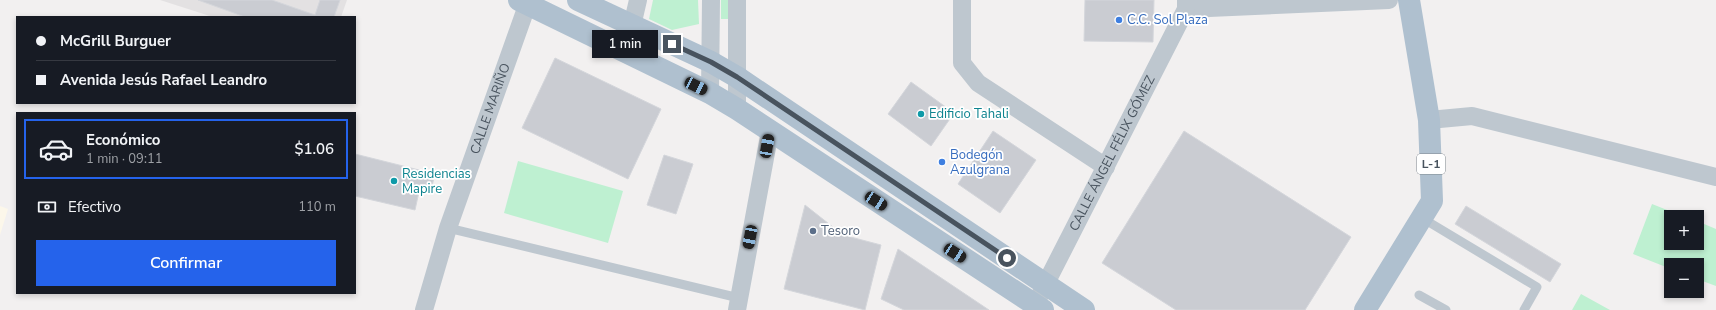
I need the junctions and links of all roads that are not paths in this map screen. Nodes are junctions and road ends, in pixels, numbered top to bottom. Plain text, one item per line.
1 (578, 0) edge
2 (638, 0) edge
3 (711, 0) edge
4 (737, 0) edge
5 (962, 0) edge
6 (1389, 0) edge
7 (1409, 0) edge
8 (525, 1) edge
9 (1186, 5) edge
10 (632, 26) junction
11 (711, 62) junction
12 (737, 77) junction
13 (710, 93) junction
14 (737, 109) junction
15 (1429, 120) junction
16 (770, 131) junction
17 (1106, 167) junction
18 (1716, 177) edge
19 (1422, 218) junction
20 (448, 228) junction
21 (1046, 284) junction
22 (1419, 295) dead end
23 (738, 304) edge
24 (1037, 308) edge
25 (424, 310) edge
26 (1084, 310) edge
27 (1365, 310) edge
28 (1446, 310) edge
29 (1524, 310) edge

1 - 10 main road
2 - 10 street
3 - 11 street
4 - 12 street
5 - 17 street
6 - 9 street
7 - 15 main road, L-1
8 - 13 main road
8 - 20 street, CALLE MARIÑO
9 - 17 street, CALLE ÁNGEL FÉLIX GÓMEZ
10 - 11 main road
11 - 12 main road
11 - 13 street
12 - 14 street
12 - 21 main road
13 - 14 main road
14 - 16 main road
15 - 18 street
15 - 19 main road, L-1
16 - 23 street
16 - 24 main road
17 - 21 street, CALLE ÁNGEL FÉLIX GÓMEZ
19 - 27 main road, L-1
19 - 29 lane
20 - 23 lane
20 - 25 street, CALLE MARIÑO
21 - 24 street, CALLE ÁNGEL FÉLIX GÓMEZ
21 - 26 main road
22 - 28 lane

